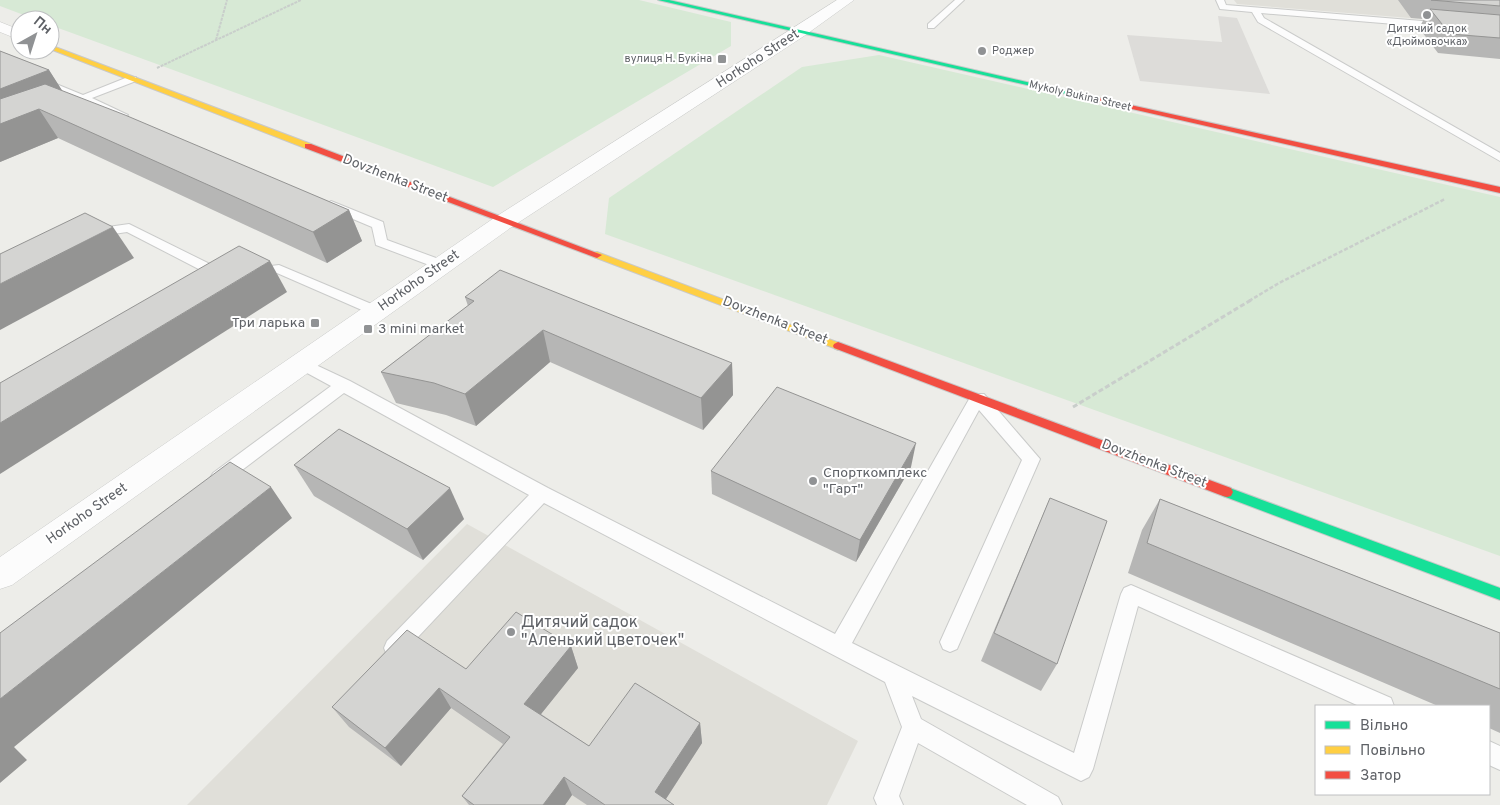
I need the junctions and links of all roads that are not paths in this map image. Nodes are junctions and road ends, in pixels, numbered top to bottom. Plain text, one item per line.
1 (661, 0) edge
2 (847, 0) edge
3 (960, 0) edge
4 (1220, 0) edge
5 (1256, 10) junction
6 (931, 26) dead end
7 (1451, 26) edge
8 (799, 33) junction
9 (60, 51) edge
10 (0, 64) edge
11 (132, 79) junction
12 (84, 98) junction
13 (67, 105) edge
14 (137, 121) edge
15 (1500, 158) edge
16 (1500, 190) edge
17 (315, 198) edge
18 (505, 221) junction
19 (83, 237) edge
20 (442, 266) junction
21 (230, 274) junction
22 (204, 285) edge
23 (376, 311) junction
24 (301, 363) junction
25 (344, 385) junction
26 (978, 398) junction
27 (208, 487) edge
28 (542, 493) junction
29 (0, 575) edge
30 (1500, 594) edge
31 (950, 642) dead end
32 (839, 646) junction
33 (393, 649) edge
34 (893, 675) junction
35 (1381, 705) edge
36 (913, 727) junction
37 (891, 805) edge
38 (1050, 805) edge

1 - 8 street, Mykoly Bukina Street
2 - 8 street, Horkoho Street
3 - 6 lane
4 - 5 lane
5 - 7 lane
5 - 15 lane
8 - 16 street, Mykoly Bukina Street
8 - 18 street, Horkoho Street
9 - 11 street, Dovzhenka Street
10 - 12 lane
11 - 12 lane
11 - 18 street, Dovzhenka Street
12 - 13 lane
12 - 14 lane
17 - 20 lane
18 - 20 street, Horkoho Street
18 - 26 street, Dovzhenka Street
19 - 21 lane
20 - 23 street, Horkoho Street
21 - 22 lane
21 - 23 lane
23 - 24 street, Horkoho Street
24 - 25 lane
24 - 29 street, Horkoho Street
25 - 27 lane
25 - 28 lane
26 - 30 street, Dovzhenka Street
26 - 31 lane
26 - 32 lane
28 - 32 lane
28 - 33 lane
32 - 34 lane
34 - 35 lane
34 - 36 lane
36 - 37 lane
36 - 38 lane

